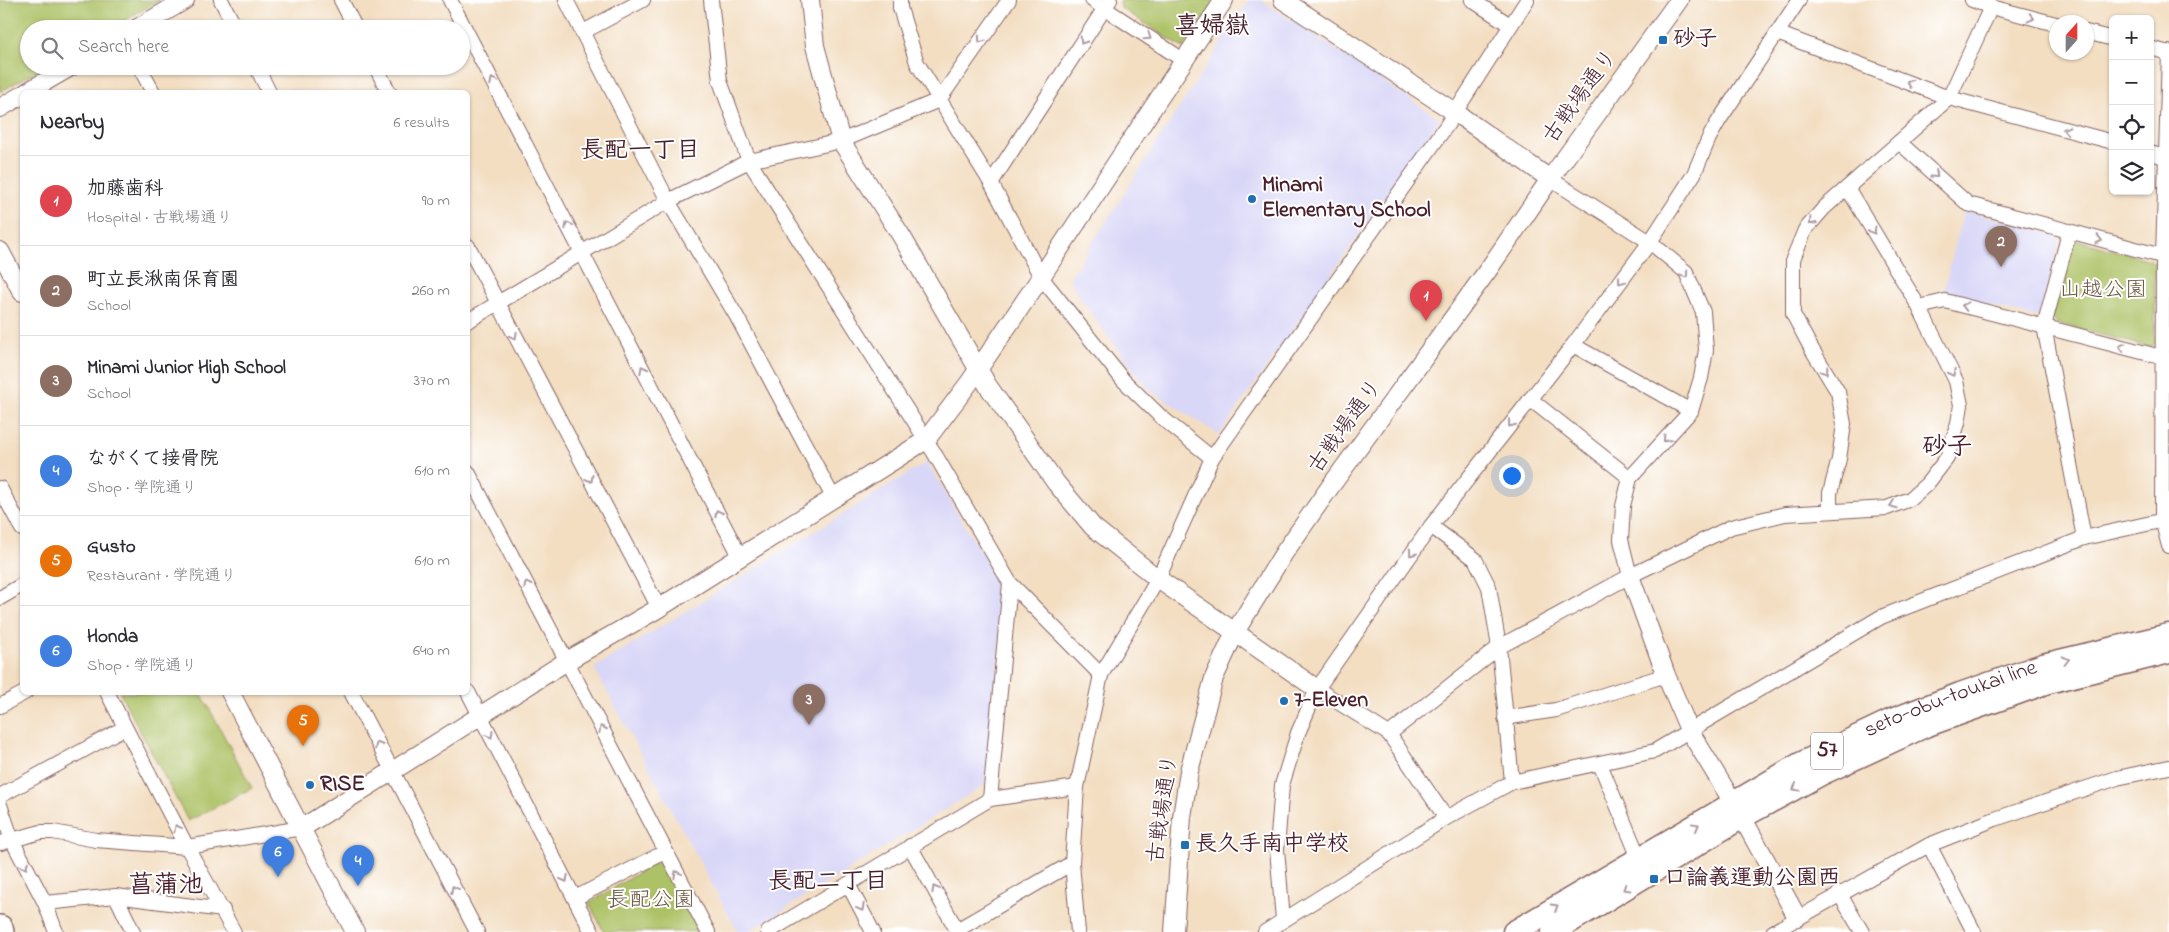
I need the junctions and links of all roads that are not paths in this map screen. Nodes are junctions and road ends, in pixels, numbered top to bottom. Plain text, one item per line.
1 (185, 0) edge
2 (221, 0) edge
3 (341, 0) edge
4 (450, 0) edge
5 (566, 0) edge
6 (643, 0) edge
7 (711, 0) edge
8 (810, 0) edge
9 (900, 0) edge
10 (1009, 0) edge
11 (1224, 0) edge
12 (1283, 0) edge
13 (1472, 0) edge
14 (1527, 0) edge
15 (1678, 0) edge
16 (1799, 0) edge
17 (1972, 0) edge
18 (1102, 3) edge
19 (1991, 7) junction
20 (151, 20) edge
21 (231, 20) edge
22 (351, 20) edge
23 (460, 20) edge
24 (2049, 22) edge
25 (1510, 25) junction
26 (583, 32) junction
27 (1777, 34) junction
28 (2094, 34) edge
29 (470, 38) edge
30 (2109, 38) edge
31 (2154, 49) edge
32 (2169, 53) edge
33 (1183, 60) junction
34 (58, 75) edge
35 (144, 75) edge
36 (261, 75) edge
37 (380, 75) edge
38 (34, 90) edge
39 (152, 90) edge
40 (269, 90) edge
41 (388, 90) edge
42 (20, 98) edge
43 (1949, 98) junction
44 (939, 100) junction
45 (0, 108) edge
46 (1456, 113) junction
47 (841, 141) junction
48 (2109, 141) edge
49 (1899, 142) junction
50 (2154, 154) edge
51 (2167, 157) edge
52 (749, 161) junction
53 (1550, 179) junction
54 (991, 183) junction
55 (1848, 189) junction
56 (668, 201) junction
57 (2069, 233) junction
58 (1650, 242) junction
59 (470, 250) edge
60 (0, 251) edge
61 (582, 252) junction
62 (2166, 257) edge
63 (1041, 277) junction
64 (20, 288) edge
65 (497, 303) junction
66 (1919, 307) junction
67 (470, 320) edge
68 (2044, 326) junction
69 (1573, 346) junction
70 (2166, 358) edge
71 (978, 367) junction
72 (1530, 399) junction
73 (1691, 411) junction
74 (926, 440) junction
75 (1212, 458) junction
76 (470, 476) edge
77 (1630, 478) junction
78 (0, 488) edge
79 (834, 499) junction
80 (1830, 511) junction
81 (2166, 519) edge
82 (20, 524) edge
83 (1431, 526) junction
84 (2084, 538) junction
85 (2169, 546) edge
86 (740, 556) junction
87 (1630, 576) junction
88 (1158, 579) junction
89 (1010, 583) junction
90 (20, 587) edge
91 (0, 598) edge
92 (659, 608) junction
93 (1235, 632) junction
94 (2169, 635) edge
95 (1499, 647) junction
96 (2169, 652) edge
97 (567, 661) junction
98 (1101, 675) junction
99 (1666, 675) junction
100 (1317, 688) junction
101 (20, 695) edge
102 (108, 695) edge
103 (232, 695) edge
104 (353, 695) edge
105 (470, 695) edge
106 (0, 706) edge
107 (480, 716) junction
108 (1505, 718) junction
109 (124, 728) junction
110 (1689, 730) junction
111 (1389, 734) junction
112 (1600, 764) junction
113 (2169, 767) edge
114 (392, 771) junction
115 (1512, 782) junction
116 (1077, 787) junction
117 (0, 796) edge
118 (990, 799) junction
119 (0, 805) edge
120 (1738, 811) junction
121 (1446, 818) junction
122 (302, 828) junction
123 (6, 842) edge
124 (1929, 845) junction
125 (910, 846) junction
126 (187, 847) junction
127 (665, 852) junction
128 (1639, 858) junction
129 (1072, 863) junction
130 (848, 884) junction
131 (1839, 893) junction
132 (116, 896) junction
133 (575, 898) junction
134 (45, 903) junction
135 (223, 910) junction
136 (1797, 917) junction
137 (1283, 920) junction
138 (788, 927) edge
139 (0, 928) edge
140 (958, 931) edge
141 (2, 932) edge
142 (56, 932) edge
143 (133, 932) edge
144 (234, 932) edge
145 (355, 932) edge
146 (477, 932) edge
147 (592, 932) edge
148 (708, 932) edge
149 (768, 932) edge
150 (873, 932) edge
151 (1078, 932) edge
152 (1174, 932) edge
153 (1265, 932) edge
154 (1514, 932) edge
155 (1553, 932) edge
156 (1773, 932) edge
157 (1862, 932) edge
158 (1974, 932) edge

1 - 20 street
2 - 21 street
3 - 22 street
23 -> 4 street
5 - 26 street
6 - 26 street
7 - 52 street
8 - 47 street
9 - 44 street
10 -> 44 street
11 - 33 street
12 - 46 street
13 - 25 street
14 - 25 street
15 - 53 street, 古戦場通り
16 - 27 street
17 - 19 street
18 -> 33 street
18 -> 54 street
19 -> 24 street
19 - 43 street
25 - 46 street
26 - 56 street
43 -> 27 street
27 - 58 street
28 - 30 street
61 -> 29 street
31 - 32 street
32 - 51 street
33 - 63 street
34 - 38 street
35 - 39 street
36 - 40 street
37 - 41 street
42 - 45 street
48 -> 43 street
43 - 49 street
44 - 47 street
44 - 54 street
46 - 53 street
46 - 75 street
47 - 52 street
47 - 71 street
49 - 55 street
49 -> 57 street
50 - 51 street
51 - 62 street
52 - 56 street
52 - 74 street
53 - 58 street
53 - 93 street, 古戦場通り
54 - 63 street
55 -> 66 street
55 -> 80 street
56 - 61 street
56 - 79 street
57 -> 62 street
57 - 68 street
58 -> 69 street
58 -> 73 street
59 - 65 street
60 - 64 street
61 - 65 street
86 -> 61 street
62 - 70 street
63 - 71 street
63 - 75 street
65 - 67 street
65 -> 92 street
68 -> 66 street
66 -> 80 street
70 -> 68 street
68 - 84 street
69 - 72 street
69 - 73 street
70 - 81 street
71 - 74 street
71 - 88 street
72 - 77 street
72 -> 83 street
73 -> 77 street
74 - 79 street
74 - 89 street
75 - 88 street
97 -> 76 street
77 - 87 street
78 - 82 street
79 - 86 street
80 - 87 street
81 - 84 street
81 - 85 street
83 - 95 street
83 -> 100 street
84 - 110 street
86 - 92 street
87 - 95 street
87 - 99 street
88 - 93 street
88 - 98 street
89 - 98 street
89 - 118 street
90 - 91 street
92 - 97 street
93 - 100 street
93 - 152 street, 古戦場通り
120 -> 94 main road, seto-obu-toukai line / 57
95 - 108 street
95 - 111 street
96 -> 120 main road, 57
97 - 107 street
127 -> 97 street
98 - 116 street
99 - 108 street
99 - 110 street
100 - 111 street
100 - 137 street
101 - 106 street
102 - 109 street
103 - 122 street
114 -> 104 street
105 - 107 street
107 - 114 street
107 -> 133 street
108 - 115 street
109 - 117 street
126 -> 109 street
110 - 112 street
110 - 120 street
111 - 121 street
112 - 115 street
112 - 128 street
113 - 124 street
114 - 122 street
146 -> 114 street
115 - 121 street
116 - 118 street
116 - 129 street
118 - 125 street
119 - 123 street
128 -> 120 main road, seto-obu-toukai line / 57
120 - 136 street
120 -> 155 main road, 57
121 - 137 street
122 - 126 street
122 - 145 street
123 - 126 street
123 -> 134 street
124 - 131 street
124 - 158 street
125 - 130 street
140 -> 125 street
126 - 135 street
127 - 133 street
148 -> 127 street
154 -> 128 main road, seto-obu-toukai line / 57
129 - 140 street
129 - 151 street
130 - 138 street
130 -> 150 street
131 - 136 street
131 - 157 street
132 - 134 street
132 - 135 street
132 - 143 street
133 - 147 street
134 - 142 street
135 - 144 street
136 - 156 street
137 - 153 street
138 - 149 street
139 - 141 highway

